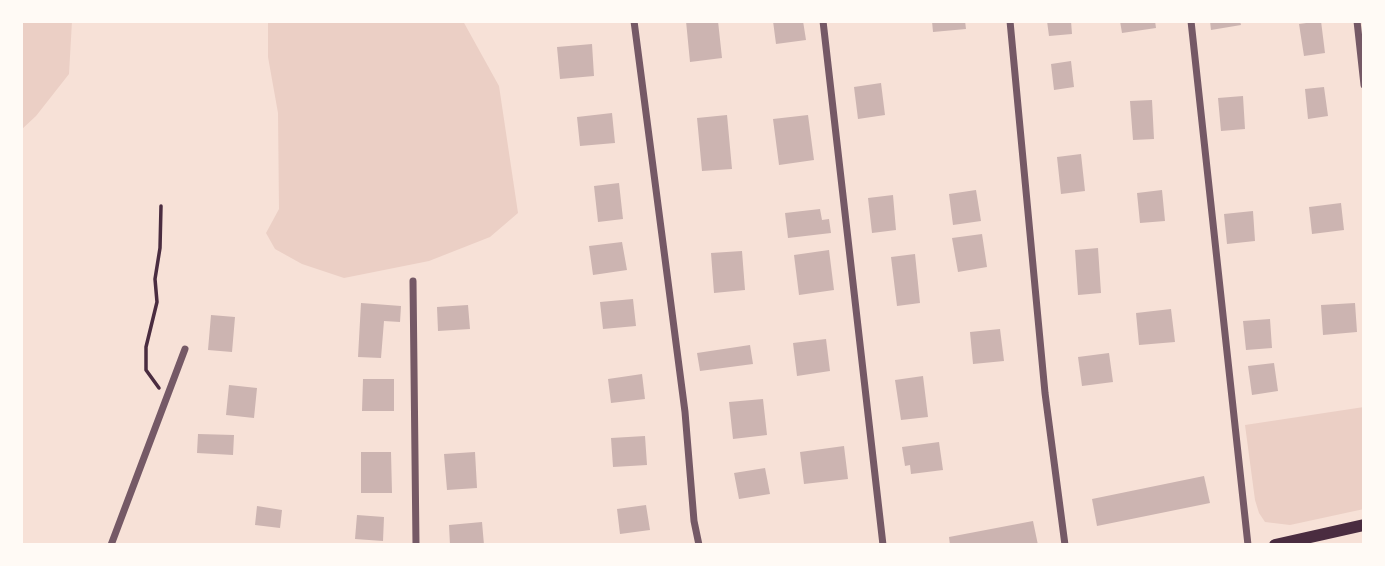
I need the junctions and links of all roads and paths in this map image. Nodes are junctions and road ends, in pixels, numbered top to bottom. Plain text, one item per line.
1 (634, 21) edge
2 (823, 21) edge
3 (1010, 21) edge
4 (1191, 21) edge
5 (1357, 21) edge
6 (1364, 85) edge
7 (161, 206) dead end
8 (413, 281) dead end
9 (186, 349) dead end
10 (167, 398) junction
11 (1364, 525) edge
12 (111, 545) edge
13 (416, 545) edge
14 (699, 545) edge
15 (883, 545) edge
16 (1065, 545) edge
17 (1248, 545) edge
18 (1275, 545) edge

1 - 14 street
2 - 15 street
3 - 16 street
4 - 17 street
5 - 6 street
7 - 10 path
8 - 13 street
9 - 10 street
10 - 12 street
11 - 18 main road

